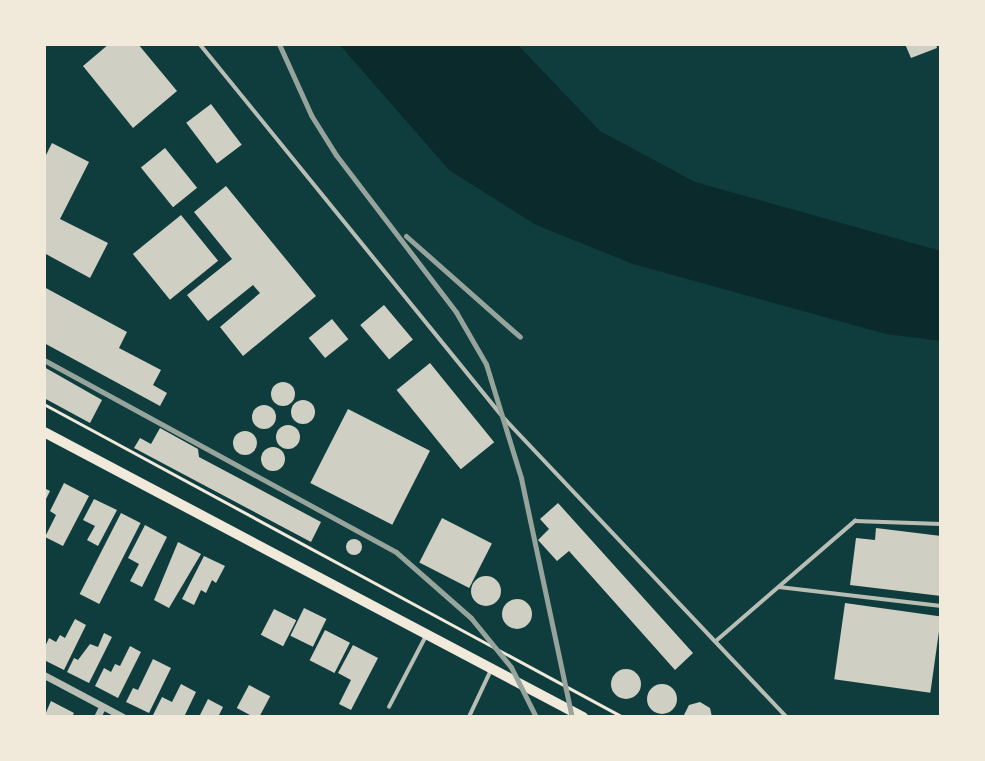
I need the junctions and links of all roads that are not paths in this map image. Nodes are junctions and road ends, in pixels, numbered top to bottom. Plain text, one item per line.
1 (200, 44) edge
2 (44, 432) edge
3 (941, 524) edge
4 (779, 587) junction
5 (941, 606) edge
6 (426, 634) junction
7 (716, 641) junction
8 (492, 668) junction
9 (44, 675) edge
10 (102, 706) junction
11 (389, 707) dead end
12 (97, 717) edge
13 (123, 717) edge
14 (468, 717) edge
15 (583, 717) edge
16 (787, 717) edge

1 - 7 lane
2 - 6 main road
3 - 4 lane
4 - 5 lane
4 - 7 lane
6 - 8 main road
6 - 11 lane
7 - 16 lane
8 - 14 lane
8 - 15 main road
9 - 10 street
10 - 12 street
10 - 13 street

